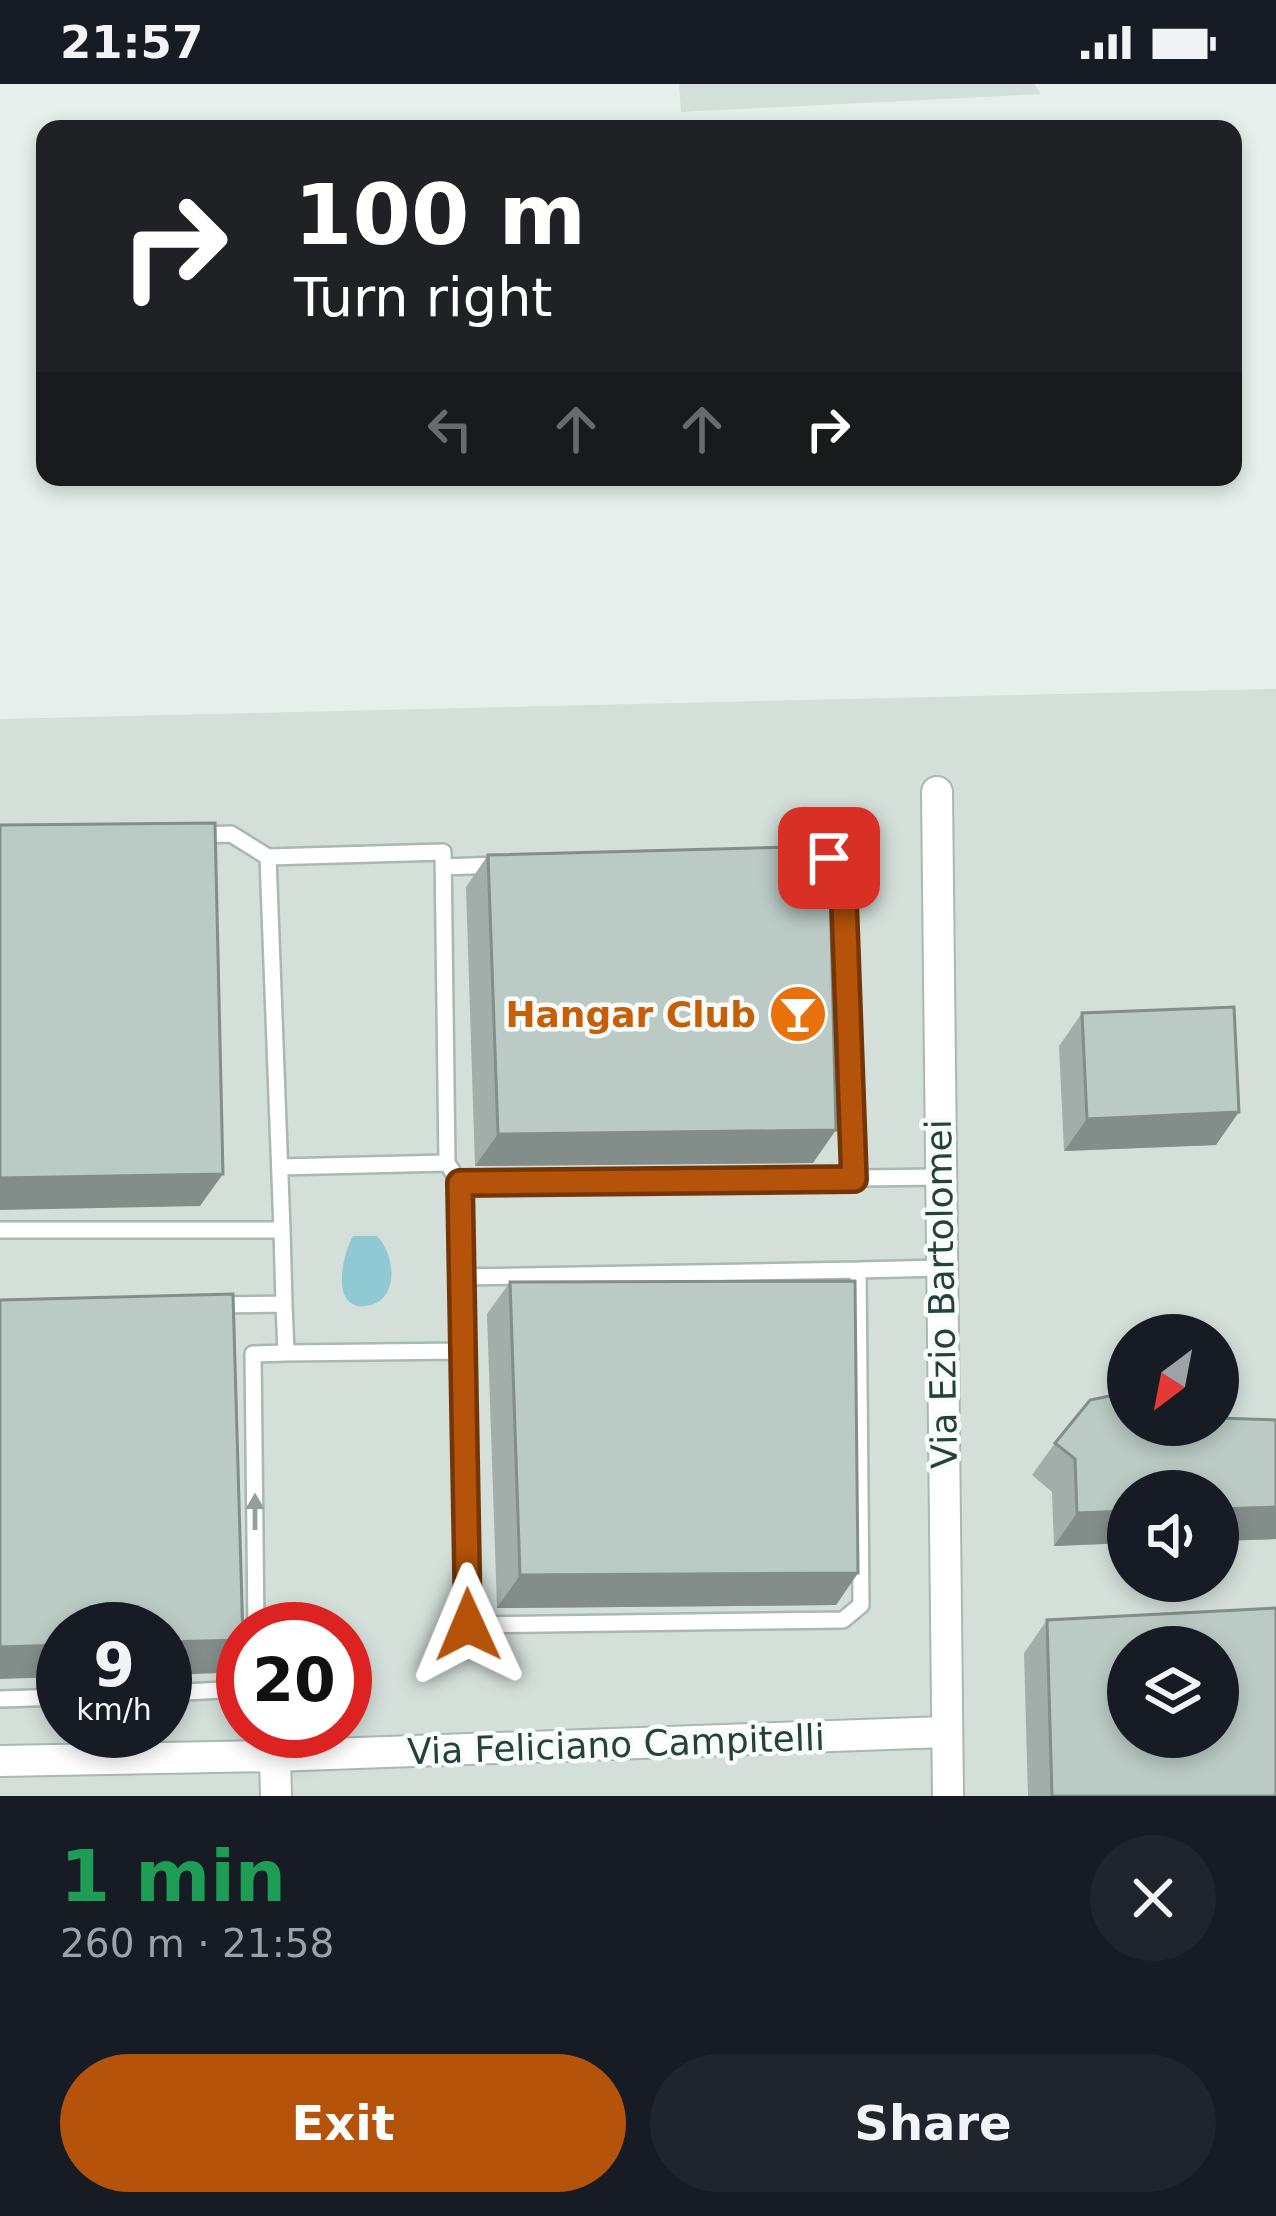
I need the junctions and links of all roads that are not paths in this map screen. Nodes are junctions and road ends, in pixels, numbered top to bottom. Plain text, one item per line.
1 (937, 792) dead end
2 (185, 835) edge
3 (268, 857) junction
4 (785, 859) edge
5 (511, 865) edge
6 (443, 867) junction
7 (447, 1163) junction
8 (280, 1167) junction
9 (940, 1178) junction
10 (854, 1179) junction
11 (460, 1183) junction
12 (0, 1230) edge
13 (282, 1230) junction
14 (941, 1268) junction
15 (858, 1270) junction
16 (461, 1277) junction
17 (284, 1304) junction
18 (189, 1306) edge
19 (463, 1351) junction
20 (286, 1353) junction
21 (256, 1602) edge
22 (36, 1698) edge
23 (0, 1700) edge
24 (945, 1732) junction
25 (372, 1753) edge
26 (216, 1757) edge
27 (275, 1758) edge
28 (0, 1761) edge
29 (276, 1796) edge
30 (947, 1796) edge

1 - 9 street, Via Ezio Bartolomei
2 - 3 lane
3 - 6 lane
3 - 8 lane
4 - 10 lane
5 - 6 lane
6 - 7 lane
7 - 8 lane
7 - 11 lane
8 - 13 lane
9 - 10 lane
9 - 14 street, Via Ezio Bartolomei
10 - 11 lane
11 - 16 lane
12 - 13 lane
13 - 17 lane
14 - 15 lane
14 - 24 street, Via Ezio Bartolomei
15 - 16 lane
15 - 19 lane
16 - 19 lane
17 - 18 lane
17 - 20 lane
19 - 20 lane
21 -> 20 lane
22 - 23 lane
24 - 25 street, Via Feliciano Campitelli
24 - 30 street, Via Ezio Bartolomei
26 - 28 street, Via Feliciano Campitelli
27 - 29 street

